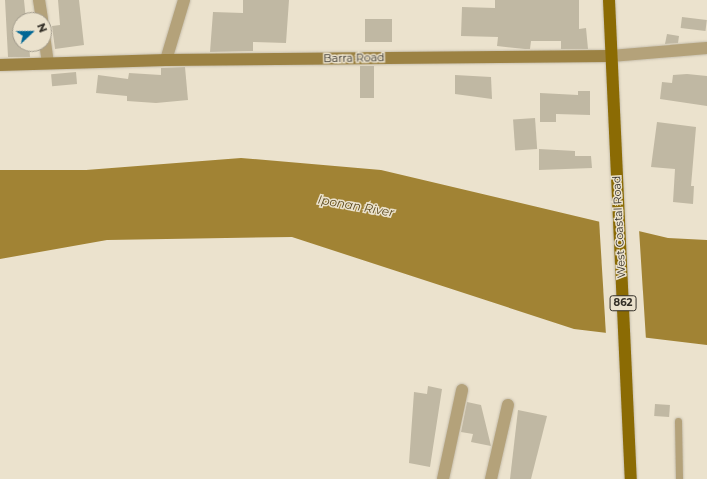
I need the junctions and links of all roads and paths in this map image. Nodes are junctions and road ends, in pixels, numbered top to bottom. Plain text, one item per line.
1 (39, 0) edge
2 (184, 0) edge
3 (609, 0) edge
4 (41, 12) edge
5 (707, 48) edge
6 (47, 52) edge
7 (611, 56) junction
8 (166, 60) junction
9 (48, 62) junction
10 (0, 65) edge
11 (462, 390) dead end
12 (508, 405) dead end
13 (678, 421) dead end
14 (443, 479) edge
15 (491, 479) edge
16 (631, 479) edge
17 (679, 479) edge

1 - 4 street
2 - 8 street
3 - 7 main road, West Coastal Road / 862
5 - 7 street, Barra Road
6 - 9 street
7 - 8 street, Barra Road
7 - 16 main road, West Coastal Road / 862
8 - 9 street, Barra Road
9 - 10 street, Barra Road
11 - 14 street
12 - 15 street
13 - 17 lane

